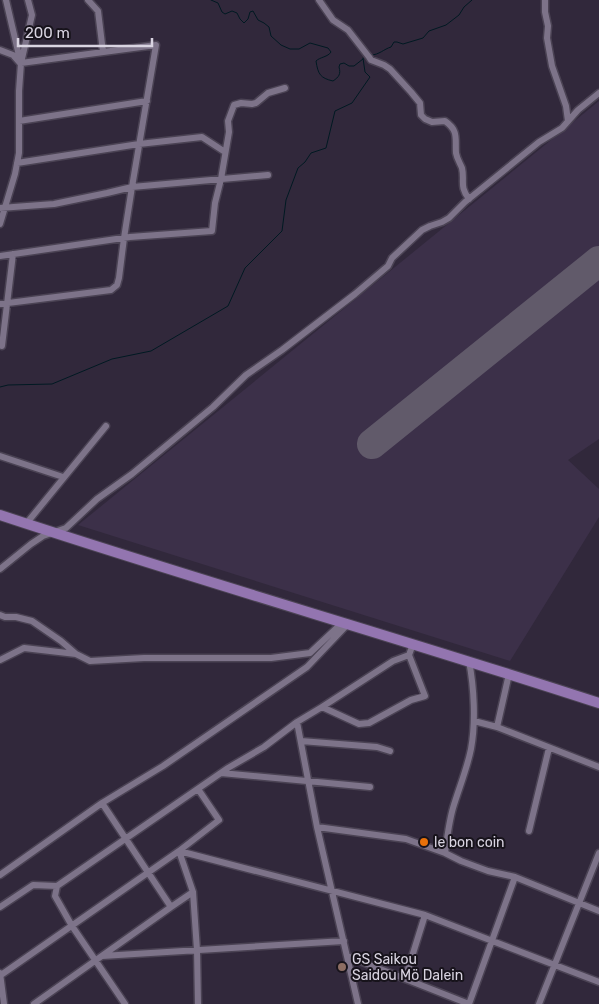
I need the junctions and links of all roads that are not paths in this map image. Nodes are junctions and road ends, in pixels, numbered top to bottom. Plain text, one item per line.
1 (6, 0) edge
2 (28, 0) edge
3 (88, 0) edge
4 (319, 0) edge
5 (545, 0) edge
6 (0, 50) edge
7 (103, 52) junction
8 (21, 63) junction
9 (285, 88) dead end
10 (599, 93) edge
11 (147, 101) junction
12 (568, 121) junction
13 (19, 122) junction
14 (139, 144) junction
15 (225, 152) junction
16 (18, 162) junction
17 (268, 175) dead end
18 (221, 179) junction
19 (132, 187) junction
20 (469, 199) junction
21 (3, 208) edge
22 (0, 224) edge
23 (124, 238) junction
24 (13, 254) junction
25 (0, 256) edge
26 (3, 303) edge
27 (2, 346) dead end
28 (106, 426) dead end
29 (0, 456) edge
30 (63, 478) junction
31 (0, 515) edge
32 (26, 524) junction
33 (52, 532) junction
34 (0, 569) edge
35 (0, 615) edge
36 (346, 623) junction
37 (413, 644) junction
38 (76, 654) junction
39 (409, 655) junction
40 (0, 660) edge
41 (469, 661) junction
42 (509, 674) junction
43 (599, 703) edge
44 (322, 707) junction
45 (474, 721) junction
46 (297, 722) junction
47 (496, 727) junction
48 (301, 741) junction
49 (549, 748) junction
50 (390, 751) dead end
51 (599, 767) edge
52 (221, 773) junction
53 (308, 782) junction
54 (370, 787) dead end
55 (198, 789) junction
56 (102, 803) junction
57 (317, 827) junction
58 (529, 831) dead end
59 (125, 839) junction
60 (179, 850) junction
61 (445, 853) junction
62 (599, 853) edge
63 (148, 872) junction
64 (0, 875) edge
65 (515, 878) junction
66 (57, 886) junction
67 (332, 890) junction
68 (193, 892) junction
69 (579, 903) junction
70 (171, 906) junction
71 (0, 907) edge
72 (599, 911) edge
73 (425, 915) junction
74 (72, 926) junction
75 (493, 940) junction
76 (344, 941) junction
77 (197, 950) junction
78 (102, 956) junction
79 (347, 956) junction
80 (95, 960) junction
81 (555, 964) junction
82 (0, 974) edge
83 (406, 979) junction
84 (599, 982) edge
85 (2, 1003) edge
86 (34, 1004) edge
87 (125, 1004) edge
88 (198, 1004) edge
89 (358, 1004) edge
90 (469, 1004) edge
91 (539, 1004) edge

1 - 8 street
2 - 8 street
3 - 7 street
4 - 20 street
5 - 12 street
6 - 8 street
7 - 8 street
7 - 11 street
8 - 13 street
9 - 15 street
10 - 12 street
11 - 13 street
11 - 14 street
12 - 20 street
13 - 16 street
14 - 15 street
14 - 16 street
14 - 19 street
15 - 18 street
16 - 21 street
17 - 18 street
18 - 19 street
18 - 23 street
19 - 21 street
19 - 23 street
20 - 33 street
21 - 22 street
23 - 24 street
23 - 26 street
24 - 25 street
24 - 26 street
26 - 27 street
28 - 30 street
29 - 30 street
30 - 32 street
31 - 32 highway
32 - 33 highway
33 - 34 street
33 - 36 highway
35 - 38 street
36 - 37 highway
36 - 38 street
36 - 56 street
37 - 39 street
37 - 41 highway
38 - 40 street
39 - 44 street
39 - 44 street
41 - 42 highway
41 - 45 street
42 - 43 highway
42 - 47 street
44 - 46 street
45 - 47 street
45 - 61 street
46 - 48 street
46 - 52 street
47 - 49 street
48 - 50 street
48 - 53 street
49 - 51 street
49 - 58 street
52 - 53 street
52 - 55 street
53 - 54 street
53 - 57 street
55 - 59 street
55 - 60 street
56 - 59 street
56 - 64 street
57 - 61 street
57 - 67 street
59 - 63 street
59 - 66 street
60 - 63 street
60 - 67 street
60 - 68 street
61 - 65 street
62 - 69 street
63 - 70 street
63 - 74 street
65 - 69 street
65 - 75 street
66 - 71 street
66 - 74 street
67 - 73 street
67 - 76 street
68 - 70 street
68 - 77 street
69 - 72 street
69 - 81 street
70 - 78 street
73 - 75 street
73 - 83 street
74 - 80 street
74 - 82 street
75 - 81 street
75 - 90 street
76 - 77 street
76 - 79 street
77 - 78 street
77 - 88 street
78 - 80 street
79 - 83 street
79 - 89 street
80 - 86 street
80 - 87 street
81 - 84 street
81 - 91 street
82 - 85 street
83 - 90 street

